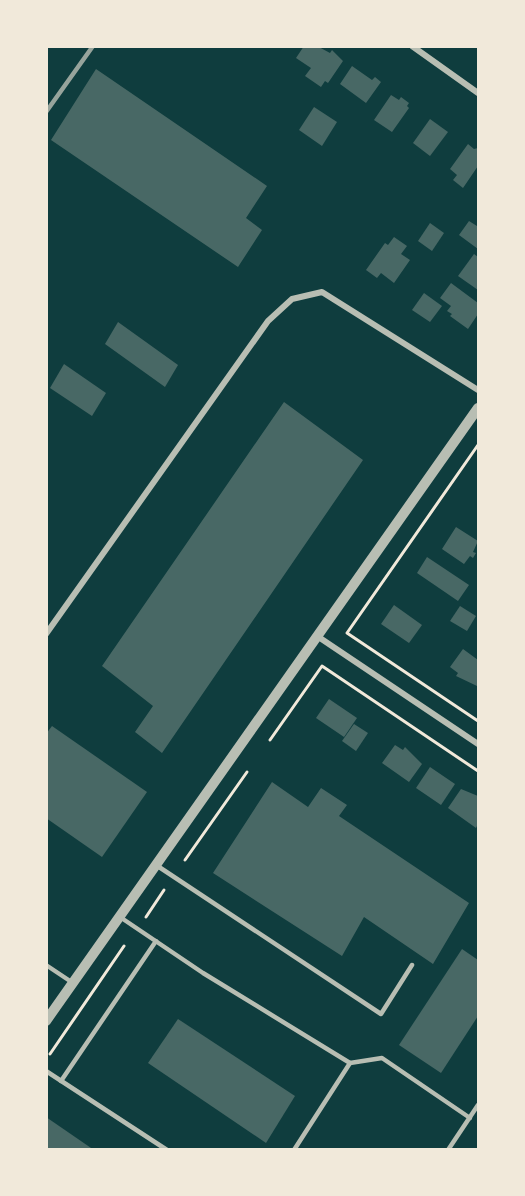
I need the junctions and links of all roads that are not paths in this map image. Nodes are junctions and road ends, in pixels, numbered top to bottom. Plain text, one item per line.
1 (412, 46) edge
2 (478, 93) edge
3 (478, 390) edge
4 (478, 408) edge
5 (475, 422) edge
6 (46, 634) edge
7 (317, 636) junction
8 (478, 744) edge
9 (156, 864) junction
10 (120, 917) junction
11 (156, 941) junction
12 (46, 965) edge
13 (412, 965) dead end
14 (73, 983) junction
15 (46, 1021) edge
16 (350, 1063) junction
17 (46, 1071) edge
18 (61, 1081) junction
19 (478, 1105) edge
20 (470, 1118) junction
21 (167, 1149) edge
22 (294, 1149) edge
23 (448, 1149) edge

1 - 2 street
3 - 6 street
4 - 5 street
5 - 7 street
7 - 8 street
7 - 9 street
9 - 10 street
9 - 13 lane
10 - 11 lane
10 - 14 street
11 - 16 lane
11 - 18 lane
12 - 14 lane
14 - 15 street
16 - 20 lane
16 - 22 lane
17 - 18 lane
18 - 21 lane
19 - 20 lane
20 - 23 lane

